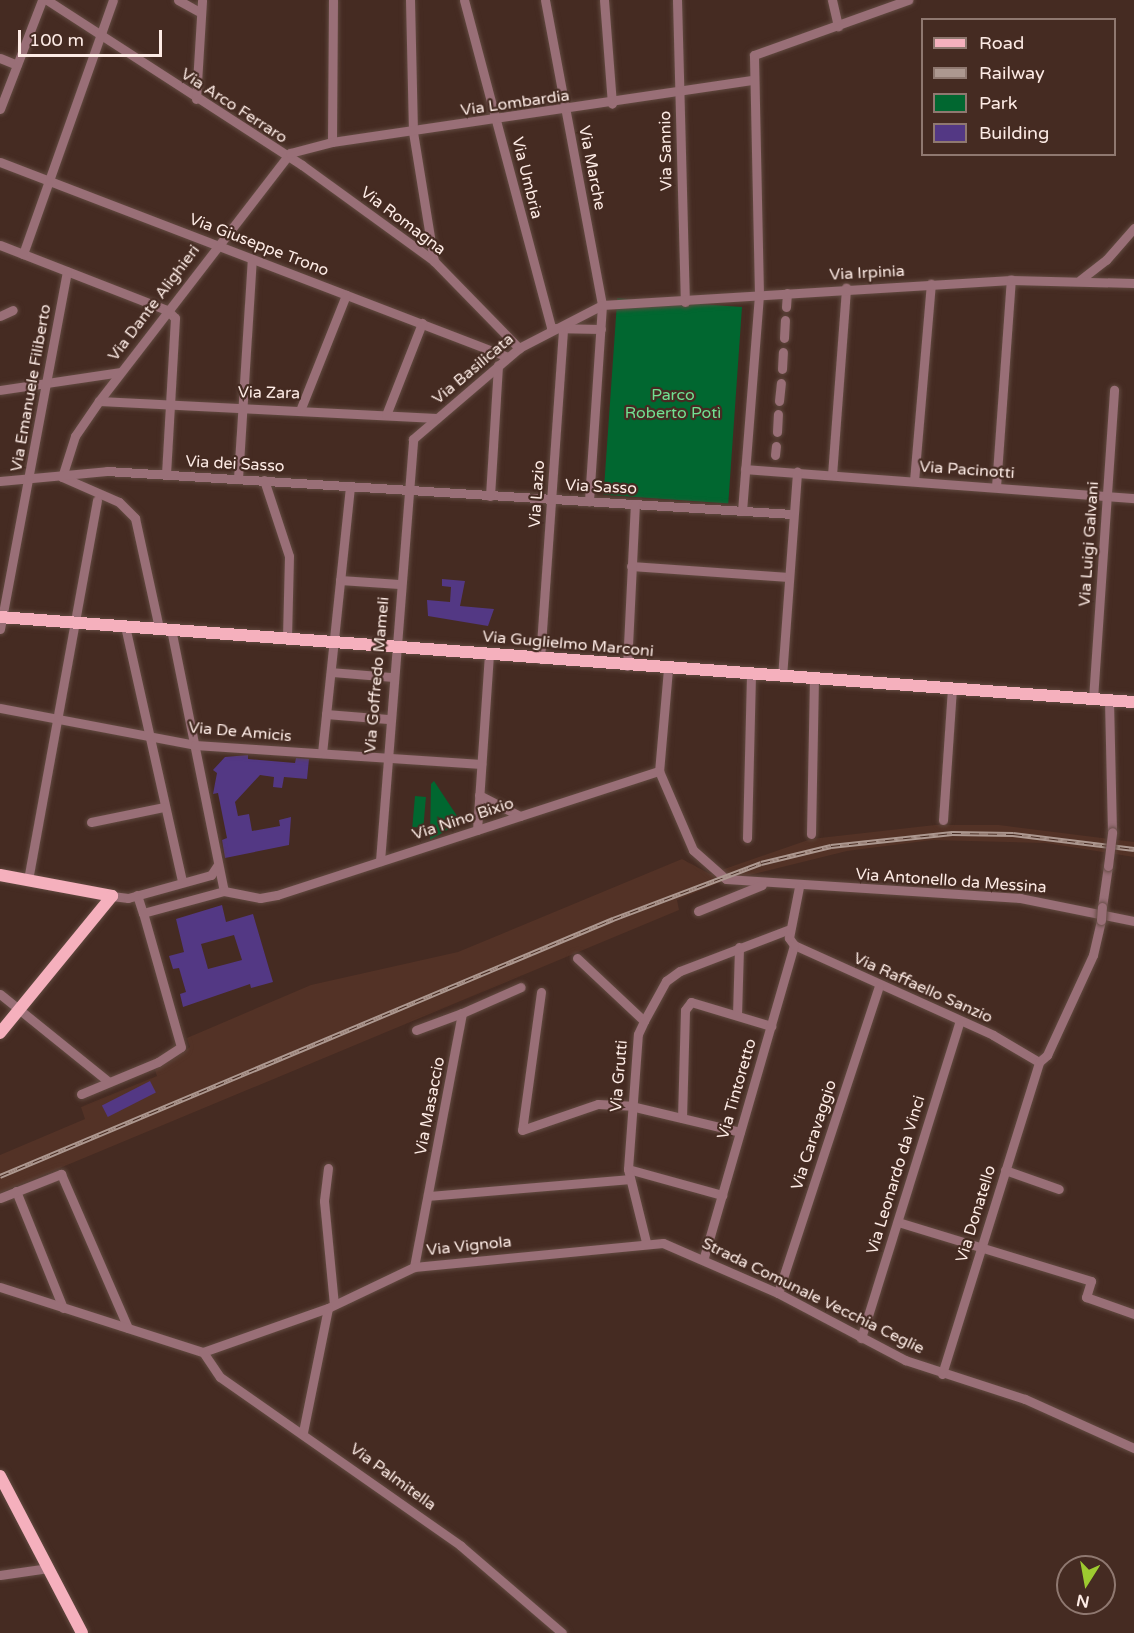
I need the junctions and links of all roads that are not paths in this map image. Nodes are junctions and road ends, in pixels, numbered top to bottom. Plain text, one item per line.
1 (42, 0) edge
2 (47, 0) edge
3 (113, 0) edge
4 (178, 0) edge
5 (202, 0) edge
6 (333, 0) edge
7 (410, 0) edge
8 (464, 0) edge
9 (545, 0) edge
10 (604, 0) edge
11 (677, 0) edge
12 (832, 0) edge
13 (908, 0) edge
14 (201, 13) junction
15 (838, 26) junction
16 (99, 36) junction
17 (0, 58) edge
18 (17, 65) junction
19 (753, 80) junction
20 (680, 93) junction
21 (196, 99) junction
22 (612, 104) junction
23 (0, 110) edge
24 (566, 110) junction
25 (497, 121) junction
26 (413, 132) junction
27 (332, 142) junction
28 (284, 157) junction
29 (0, 162) edge
30 (49, 180) junction
31 (1134, 228) edge
32 (0, 245) edge
33 (217, 245) junction
34 (23, 254) junction
35 (252, 259) junction
36 (434, 261) junction
37 (67, 271) junction
38 (1011, 280) junction
39 (1080, 280) junction
40 (1134, 283) edge
41 (930, 284) junction
42 (846, 288) junction
43 (787, 293) junction
44 (346, 295) junction
45 (759, 295) junction
46 (684, 302) junction
47 (602, 306) junction
48 (786, 307) dead end
49 (13, 310) dead end
50 (167, 310) junction
51 (0, 315) edge
52 (785, 320) dead end
53 (422, 323) junction
54 (551, 328) junction
55 (601, 329) junction
56 (563, 332) junction
57 (784, 338) dead end
58 (519, 348) junction
59 (783, 352) dead end
60 (508, 357) junction
61 (498, 365) junction
62 (782, 369) dead end
63 (120, 372) junction
64 (49, 382) junction
65 (781, 383) dead end
66 (0, 390) edge
67 (1114, 390) dead end
68 (99, 401) junction
69 (779, 401) dead end
70 (170, 404) junction
71 (240, 408) junction
72 (301, 408) junction
73 (778, 414) dead end
74 (386, 415) junction
75 (437, 418) junction
76 (777, 432) dead end
77 (745, 469) junction
78 (797, 472) junction
79 (166, 475) junction
80 (832, 475) junction
81 (62, 477) junction
82 (30, 479) junction
83 (238, 479) junction
84 (264, 480) junction
85 (0, 481) edge
86 (914, 481) junction
87 (350, 487) junction
88 (996, 487) junction
89 (407, 491) junction
90 (490, 496) junction
91 (1107, 496) junction
92 (1134, 498) edge
93 (97, 500) dead end
94 (551, 500) junction
95 (589, 502) junction
96 (635, 504) junction
97 (742, 511) junction
98 (793, 514) junction
99 (631, 566) junction
100 (789, 577) junction
101 (340, 580) junction
102 (399, 584) junction
103 (1, 621) edge
104 (75, 622) junction
105 (125, 626) junction
106 (165, 628) junction
107 (287, 638) junction
108 (334, 642) junction
109 (394, 646) junction
110 (489, 654) junction
111 (540, 659) junction
112 (627, 666) junction
113 (668, 669) junction
114 (331, 672) junction
115 (751, 674) junction
116 (783, 676) junction
117 (392, 677) junction
118 (814, 679) junction
119 (952, 688) junction
120 (1093, 699) junction
121 (1109, 700) junction
122 (1134, 702) edge
123 (0, 708) edge
124 (326, 714) junction
125 (388, 719) junction
126 (57, 720) junction
127 (147, 736) junction
128 (195, 745) junction
129 (322, 753) junction
130 (386, 758) junction
131 (481, 764) junction
132 (659, 771) junction
133 (479, 795) junction
134 (164, 807) junction
135 (520, 816) junction
136 (943, 820) dead end
137 (91, 822) dead end
138 (477, 830) junction
139 (811, 834) dead end
140 (747, 838) dead end
141 (380, 861) junction
142 (218, 867) junction
143 (0, 874) edge
144 (28, 880) junction
145 (182, 882) junction
146 (764, 884) junction
147 (799, 887) junction
148 (224, 891) junction
149 (137, 895) junction
150 (112, 896) junction
151 (698, 911) dead end
152 (143, 914) junction
153 (1134, 921) edge
154 (790, 929) junction
155 (794, 945) junction
156 (739, 947) junction
157 (577, 958) dead end
158 (879, 986) junction
159 (521, 987) dead end
160 (541, 992) dead end
161 (0, 994) edge
162 (20, 1011) junction
163 (462, 1013) junction
164 (736, 1015) junction
165 (644, 1021) junction
166 (960, 1021) junction
167 (771, 1026) junction
168 (416, 1030) dead end
169 (0, 1033) edge
170 (1039, 1062) junction
171 (109, 1082) junction
172 (81, 1094) dead end
173 (631, 1106) junction
174 (682, 1118) junction
175 (740, 1132) junction
176 (328, 1168) dead end
177 (1005, 1170) junction
178 (629, 1174) junction
179 (1059, 1189) dead end
180 (16, 1191) junction
181 (428, 1196) junction
182 (722, 1196) junction
183 (0, 1198) edge
184 (898, 1222) junction
185 (646, 1242) junction
186 (980, 1248) junction
187 (704, 1257) junction
188 (414, 1267) junction
189 (0, 1287) edge
190 (778, 1293) junction
191 (331, 1307) junction
192 (63, 1308) junction
193 (1134, 1314) edge
194 (128, 1328) junction
195 (861, 1338) junction
196 (203, 1352) junction
197 (942, 1374) junction
198 (303, 1432) junction
199 (1134, 1448) edge
200 (0, 1476) edge
201 (6, 1500) edge
202 (48, 1568) junction
203 (0, 1575) edge
204 (82, 1633) edge
205 (562, 1633) edge

1 - 18 street
2 - 16 street, Via Arco Ferraro
3 - 16 street
4 - 14 street
5 - 14 street
6 - 27 street
7 - 26 street
8 - 25 street, Via Umbria
9 - 24 street, Via Marche
10 - 22 street
11 - 20 street, Via Sannio
12 - 15 street
13 - 15 street
14 - 21 street
15 - 19 street
16 - 21 street, Via Arco Ferraro
16 - 30 street
17 - 18 street
18 - 23 street
19 - 20 street, Via Lombardia
19 - 45 street
20 - 22 street, Via Lombardia
20 - 46 street, Via Sannio
21 - 28 street, Via Arco Ferraro
22 - 24 street, Via Lombardia
24 - 25 street, Via Lombardia
24 - 47 street, Via Marche
25 - 26 street, Via Lombardia
25 - 54 street, Via Umbria
26 - 27 street, Via Lombardia
26 - 36 street
27 - 28 street, Via Lombardia
28 - 33 street, Via Dante Alighieri
28 - 36 street, Via Romagna
29 - 30 street, Via Giuseppe Trono
30 - 33 street, Via Giuseppe Trono
30 - 34 street
31 - 39 street
32 - 34 street
33 - 35 street, Via Giuseppe Trono
33 - 50 street, Via Dante Alighieri
34 - 37 street
35 - 44 street, Via Giuseppe Trono
35 - 71 street
36 - 58 street, Via Romagna
37 - 50 street
37 - 64 street, Via Emanuele Filiberto
38 - 39 street, Via Irpinia
38 - 41 street, Via Irpinia
38 - 88 street
39 - 40 street, Via Irpinia
41 - 42 street, Via Irpinia
41 - 86 street
42 - 43 street, Via Irpinia
42 - 80 street
43 - 45 street, Via Irpinia
43 - 48 street
44 - 53 street, Via Giuseppe Trono
44 - 72 street
45 - 46 street, Via Irpinia
45 - 77 street
46 - 47 street, Via Irpinia
47 - 54 street, Via Basilicata
47 - 55 street, Via Marche
49 - 51 street
50 - 63 street, Via Dante Alighieri
50 - 70 street
52 - 57 street
53 - 60 street, Via Giuseppe Trono
53 - 74 street
54 - 56 street
54 - 58 street, Via Basilicata
55 - 56 street
55 - 95 street, Via Marche
56 - 94 street, Via Lazio
58 - 60 street, Via Basilicata
59 - 62 street
60 - 61 street, Via Basilicata
61 - 75 street, Via Basilicata
61 - 90 street
63 - 64 street
63 - 68 street, Via Dante Alighieri
64 - 66 street
64 - 82 street, Via Emanuele Filiberto
65 - 69 street
67 - 91 street, Via Luigi Galvani
68 - 70 street, Via Zara
68 - 81 street, Via Dante Alighieri
70 - 71 street, Via Zara
70 - 79 street
71 - 72 street, Via Zara
71 - 83 street
72 - 74 street, Via Zara
73 - 76 street
74 - 75 street, Via Zara
75 - 89 street, Via Basilicata
77 - 78 street, Via Pacinotti
77 - 97 street
78 - 80 street, Via Pacinotti
78 - 98 street
79 - 81 street, Via dei Sasso
79 - 83 street, Via dei Sasso
80 - 86 street, Via Pacinotti
81 - 82 street
81 - 106 street
82 - 85 street
82 - 103 street, Via Emanuele Filiberto
83 - 84 street, Via dei Sasso
84 - 87 street, Via dei Sasso
84 - 107 street
86 - 88 street, Via Pacinotti
87 - 89 street, Via dei Sasso
87 - 101 street
88 - 91 street, Via Pacinotti
89 - 90 street, Via Sasso
89 - 102 street, Via Goffredo Mameli
90 - 94 street, Via Sasso
91 - 92 street, Via Pacinotti
91 - 120 street, Via Luigi Galvani
93 - 104 street
94 - 95 street, Via Sasso
94 - 111 street, Via Lazio
95 - 96 street, Via Sasso
96 - 97 street, Via Sasso
96 - 99 street
97 - 98 street, Via Sasso
98 - 100 street
99 - 100 street
99 - 112 street
100 - 116 street
101 - 102 street
101 - 108 street
102 - 109 street, Via Goffredo Mameli
103 - 104 main road, Via Guglielmo Marconi
104 - 105 main road, Via Guglielmo Marconi
104 - 126 street
105 - 106 main road, Via Guglielmo Marconi
105 - 127 street
106 - 107 main road, Via Guglielmo Marconi
106 - 128 street
107 - 108 main road, Via Guglielmo Marconi
108 - 109 main road, Via Guglielmo Marconi
108 - 114 street
109 - 110 main road, Via Guglielmo Marconi
109 - 117 street, Via Goffredo Mameli
110 - 111 main road, Via Guglielmo Marconi
110 - 131 street
111 - 112 main road, Via Guglielmo Marconi
112 - 113 main road, Via Guglielmo Marconi
113 - 115 main road, Via Guglielmo Marconi
113 - 132 street
114 - 117 street
114 - 124 street
115 - 116 main road, Via Guglielmo Marconi
115 - 140 street
116 - 118 main road, Via Guglielmo Marconi
117 - 125 street, Via Goffredo Mameli
118 - 119 main road, Via Guglielmo Marconi
118 - 139 street
119 - 120 main road, Via Guglielmo Marconi
119 - 136 street
120 - 121 main road, Via Guglielmo Marconi
121 - 122 main road, Via Guglielmo Marconi
121 - 170 street, Via Donatello, bridge
123 - 126 street, Via De Amicis
124 - 125 street
124 - 129 street
125 - 130 street, Via Goffredo Mameli
126 - 127 street, Via De Amicis
126 - 144 street
127 - 128 street, Via De Amicis
127 - 134 street
128 - 129 street, Via De Amicis
128 - 142 street
129 - 130 street, Via De Amicis
130 - 131 street, Via De Amicis
130 - 141 street, Via Goffredo Mameli
131 - 133 street
132 - 135 street, Via Nino Bixio
132 - 146 street, Via Antonello da Messina
133 - 135 street
133 - 138 street
134 - 137 street
134 - 145 street
135 - 138 street, Via Nino Bixio
138 - 141 street, Via Nino Bixio
141 - 148 street, Via Nino Bixio
142 - 145 street
142 - 148 street
143 - 144 main road
144 - 150 main road
145 - 149 street
146 - 147 street, Via Antonello da Messina
146 - 151 street
147 - 153 street, Via Antonello da Messina
147 - 154 street
148 - 152 street
149 - 150 street
149 - 152 street
150 - 162 main road
152 - 171 street
154 - 155 street, Via Tintoretto
154 - 156 street, Via Grutti
155 - 158 street, Via Raffaello Sanzio
155 - 167 street, Via Tintoretto
156 - 164 street
156 - 165 street, Via Grutti
157 - 165 street
158 - 166 street, Via Raffaello Sanzio
158 - 190 street, Via Caravaggio
159 - 163 street
160 - 173 street
161 - 162 street
162 - 169 main road
162 - 171 street
163 - 168 street
163 - 181 street, Via Masaccio
164 - 167 street
164 - 174 street
165 - 173 street, Via Grutti
166 - 170 street, Via Raffaello Sanzio
166 - 184 street, Via Leonardo da Vinci
167 - 175 street, Via Tintoretto
170 - 177 street, Via Donatello
171 - 172 street
173 - 174 street
173 - 178 street, Via Grutti
174 - 175 street
175 - 182 street, Via Tintoretto
176 - 191 street
177 - 179 street
177 - 186 street, Via Donatello
178 - 181 street
178 - 182 street
178 - 185 street, Via Grutti
180 - 183 street
180 - 192 street
180 - 194 street
181 - 188 street, Via Masaccio
182 - 187 street, Via Tintoretto
184 - 186 street
184 - 195 street, Via Leonardo da Vinci
185 - 187 street, Strada Comunale Vecchia Ceglie
185 - 188 street, Via Vignola
186 - 193 street
186 - 197 street, Via Donatello
187 - 190 street, Strada Comunale Vecchia Ceglie
188 - 191 street, Via Vignola
189 - 192 street
190 - 195 street, Strada Comunale Vecchia Ceglie
191 - 196 street, Via Vignola
191 - 198 street
192 - 194 street
194 - 196 street
195 - 197 street, Strada Comunale Vecchia Ceglie
196 - 198 street, Via Palmitella
197 - 199 street, Strada Comunale Vecchia Ceglie
198 - 205 street, Via Palmitella
200 - 201 main road
201 - 202 main road
202 - 203 street
202 - 204 main road

